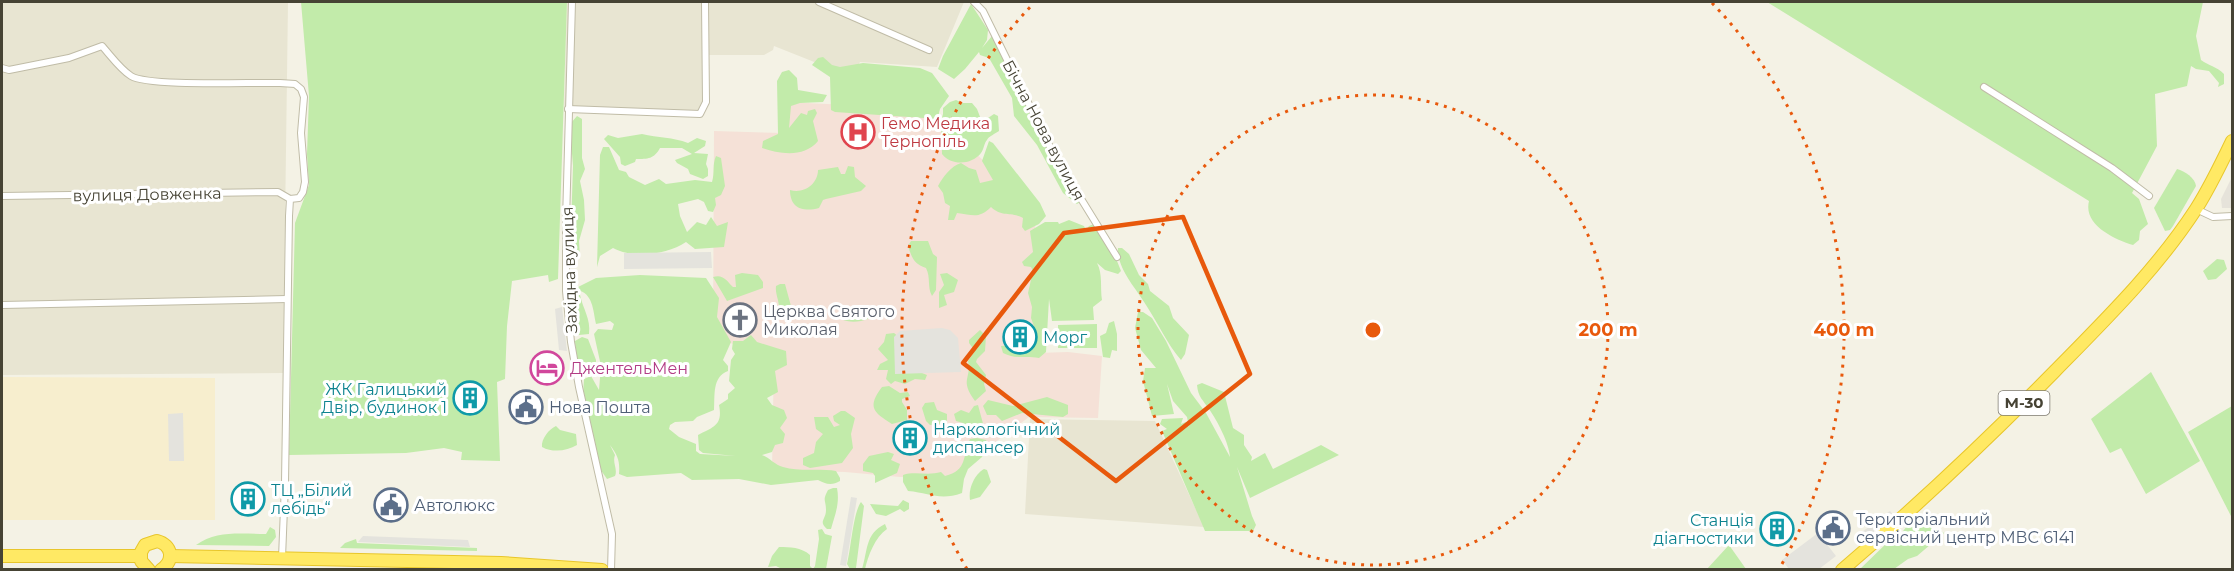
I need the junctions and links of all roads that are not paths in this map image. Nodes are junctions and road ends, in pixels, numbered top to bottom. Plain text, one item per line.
1 (572, 2) edge
2 (705, 2) edge
3 (819, 2) edge
4 (974, 2) edge
5 (929, 50) dead end
6 (2, 68) edge
7 (1984, 87) dead end
8 (568, 109) junction
9 (2232, 141) edge
10 (2, 196) edge
11 (2149, 196) dead end
12 (290, 199) junction
13 (2196, 209) junction
14 (2232, 216) edge
15 (1117, 256) dead end
16 (287, 299) junction
17 (2, 305) edge
18 (2, 556) edge
19 (140, 556) junction
20 (170, 556) junction
21 (282, 559) junction
22 (442, 566) edge
23 (149, 570) edge
24 (161, 570) edge
25 (602, 570) edge
26 (611, 570) edge
27 (1842, 570) edge

1 - 8 street, Західна вулиця
2 - 8 street
3 - 5 street
4 - 15 street, Бічна Нова вулиця
6 - 12 street
7 - 11 street
8 - 26 street, Західна вулиця
9 - 13 highway, М-30
10 - 12 street, вулиця Довженка
12 - 16 street
13 - 14 street
13 - 27 highway, М-30
16 - 17 street
16 - 21 street
18 - 19 highway
19 - 20 highway
19 - 23 highway
20 - 21 highway
20 - 24 highway
21 - 22 highway
22 - 25 highway

